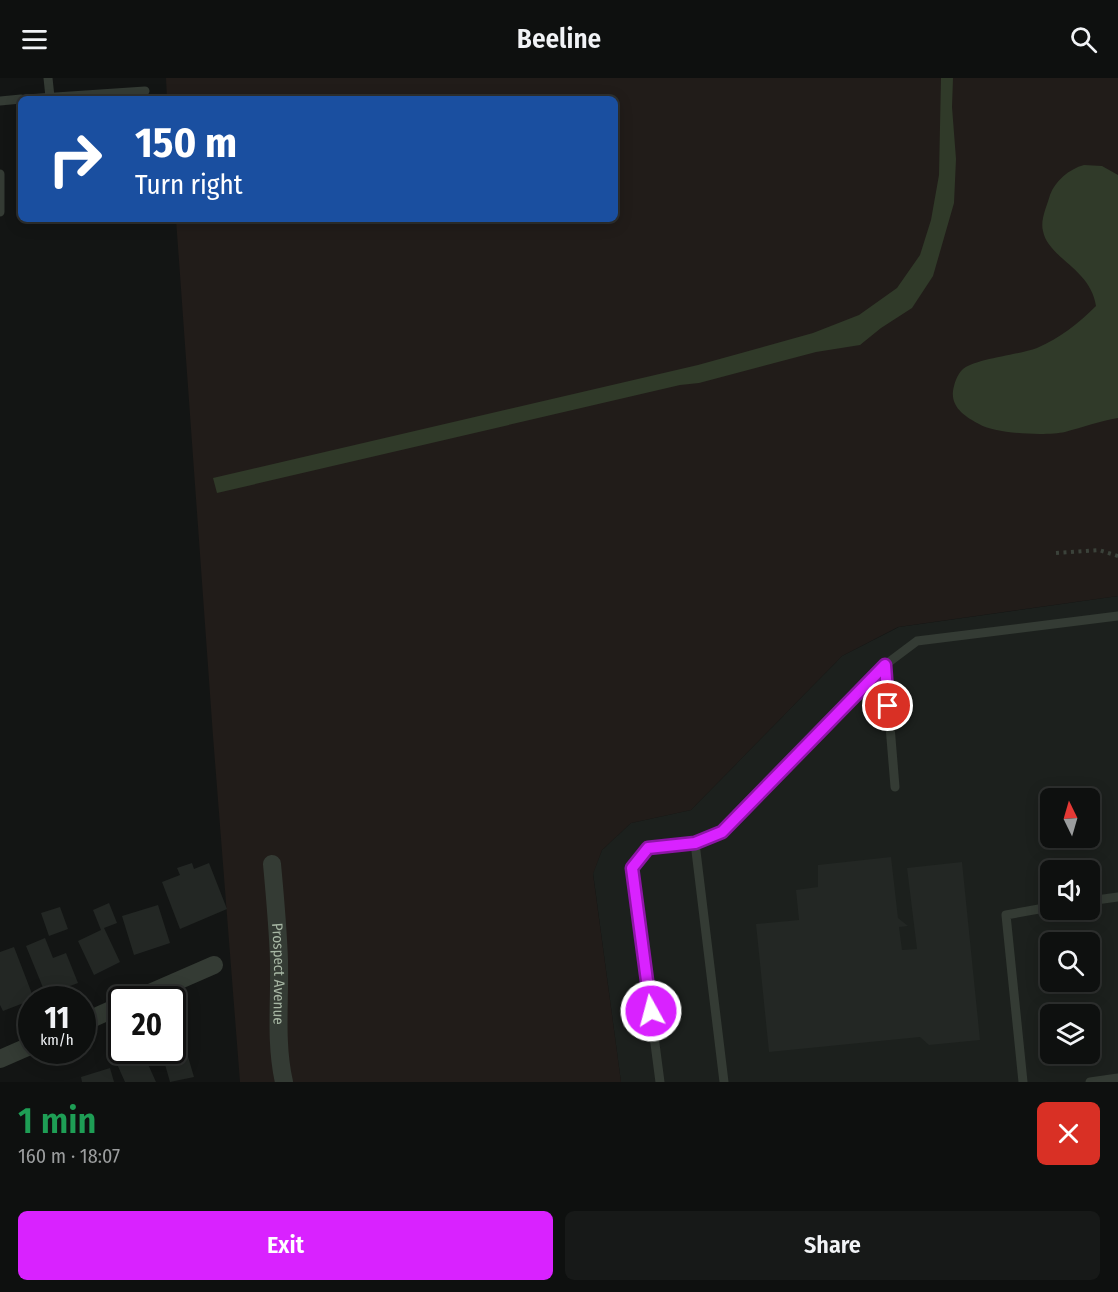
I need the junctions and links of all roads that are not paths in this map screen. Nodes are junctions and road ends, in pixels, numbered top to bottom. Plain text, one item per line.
1 (48, 78) edge
2 (145, 91) dead end
3 (50, 96) edge
4 (66, 96) edge
5 (18, 99) edge
6 (0, 101) edge
7 (0, 174) edge
8 (0, 212) edge
9 (1118, 616) edge
10 (885, 665) junction
11 (896, 787) dead end
12 (695, 843) junction
13 (272, 864) dead end
14 (1118, 897) edge
15 (1100, 899) edge
16 (1040, 909) edge
17 (214, 965) dead end
18 (166, 986) edge
19 (18, 1051) edge
20 (0, 1059) edge
21 (1118, 1078) edge
22 (284, 1082) edge
23 (660, 1082) edge
24 (724, 1082) edge
25 (1023, 1082) edge
26 (1090, 1082) edge

1 - 3 lane
2 - 4 lane
5 - 6 lane
7 - 8 lane
9 - 10 lane
10 - 11 lane
10 - 12 lane
12 - 23 lane
12 - 24 lane
13 - 22 street, Prospect Avenue
14 - 15 lane
16 - 25 lane
17 - 18 street
19 - 20 street
21 - 26 lane

